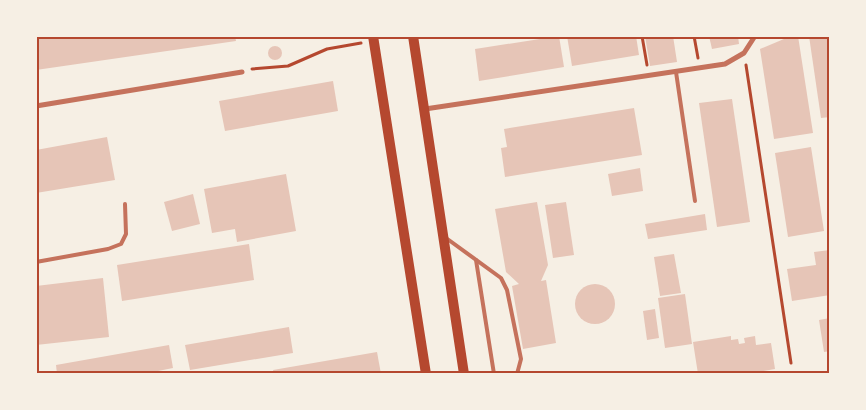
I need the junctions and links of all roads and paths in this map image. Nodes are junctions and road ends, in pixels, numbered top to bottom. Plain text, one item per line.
1 (374, 36) edge
2 (413, 36) edge
3 (642, 36) edge
4 (694, 36) edge
5 (755, 36) edge
6 (357, 44) dead end
7 (744, 53) junction
8 (700, 68) junction
9 (242, 72) joint
10 (676, 72) junction
11 (648, 76) junction
12 (36, 106) edge
13 (424, 109) junction
14 (695, 201) dead end
15 (125, 204) dead end
16 (442, 235) junction
17 (476, 259) junction
18 (36, 262) edge
19 (791, 364) dead end
20 (426, 374) edge
21 (464, 374) edge
22 (494, 374) edge
23 (517, 374) edge

1 - 20 main road
2 - 13 main road
3 - 11 path
4 - 8 path
5 - 7 street
6 - 9 path
7 - 8 street
7 - 19 path
8 - 10 street
9 - 12 street
10 - 11 street
10 - 14 lane
11 - 13 street
13 - 16 main road
15 - 18 lane
16 - 17 lane
16 - 21 main road
17 - 22 lane
17 - 23 lane

